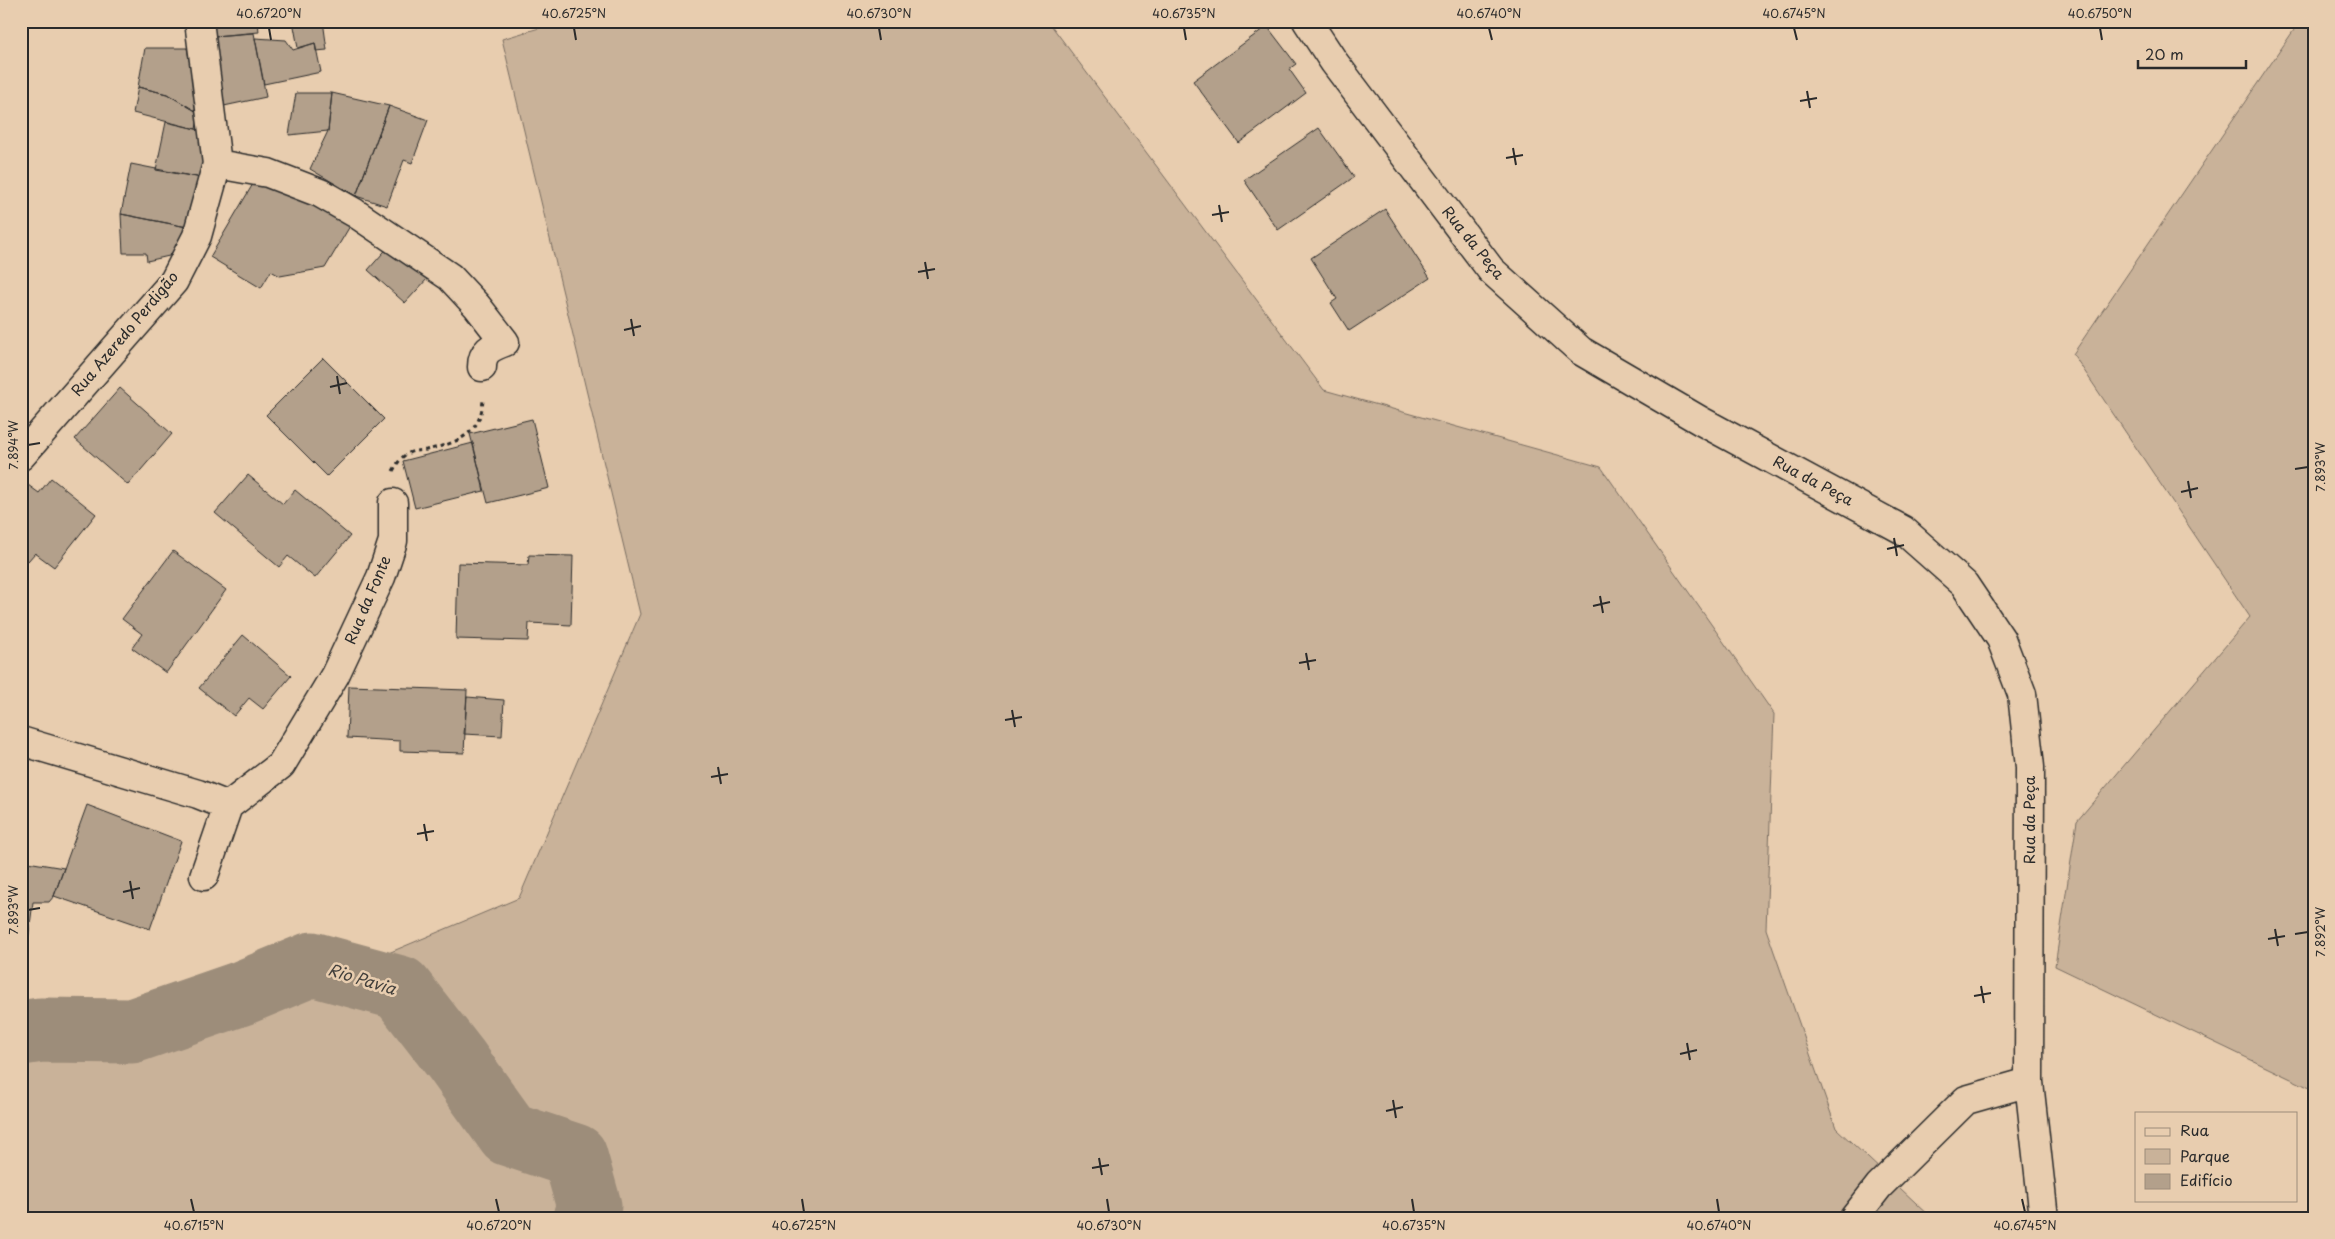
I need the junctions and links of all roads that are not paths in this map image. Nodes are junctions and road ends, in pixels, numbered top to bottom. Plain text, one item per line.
1 (199, 21) edge
2 (1307, 21) edge
3 (217, 164) junction
4 (482, 367) road end
5 (21, 456) edge
6 (393, 503) road end
7 (21, 740) edge
8 (228, 806) junction
9 (204, 876) dead end
10 (2029, 1082) junction
11 (1854, 1218) edge
12 (2044, 1218) edge

1 - 3 street, Rua Azeredo Perdigão
2 - 10 street, Rua da Peça
3 - 4 street
3 - 5 street, Rua Azeredo Perdigão
6 - 8 street, Rua da Fonte
7 - 8 street
8 - 9 street
10 - 11 street
10 - 12 street, Rua da Peça

